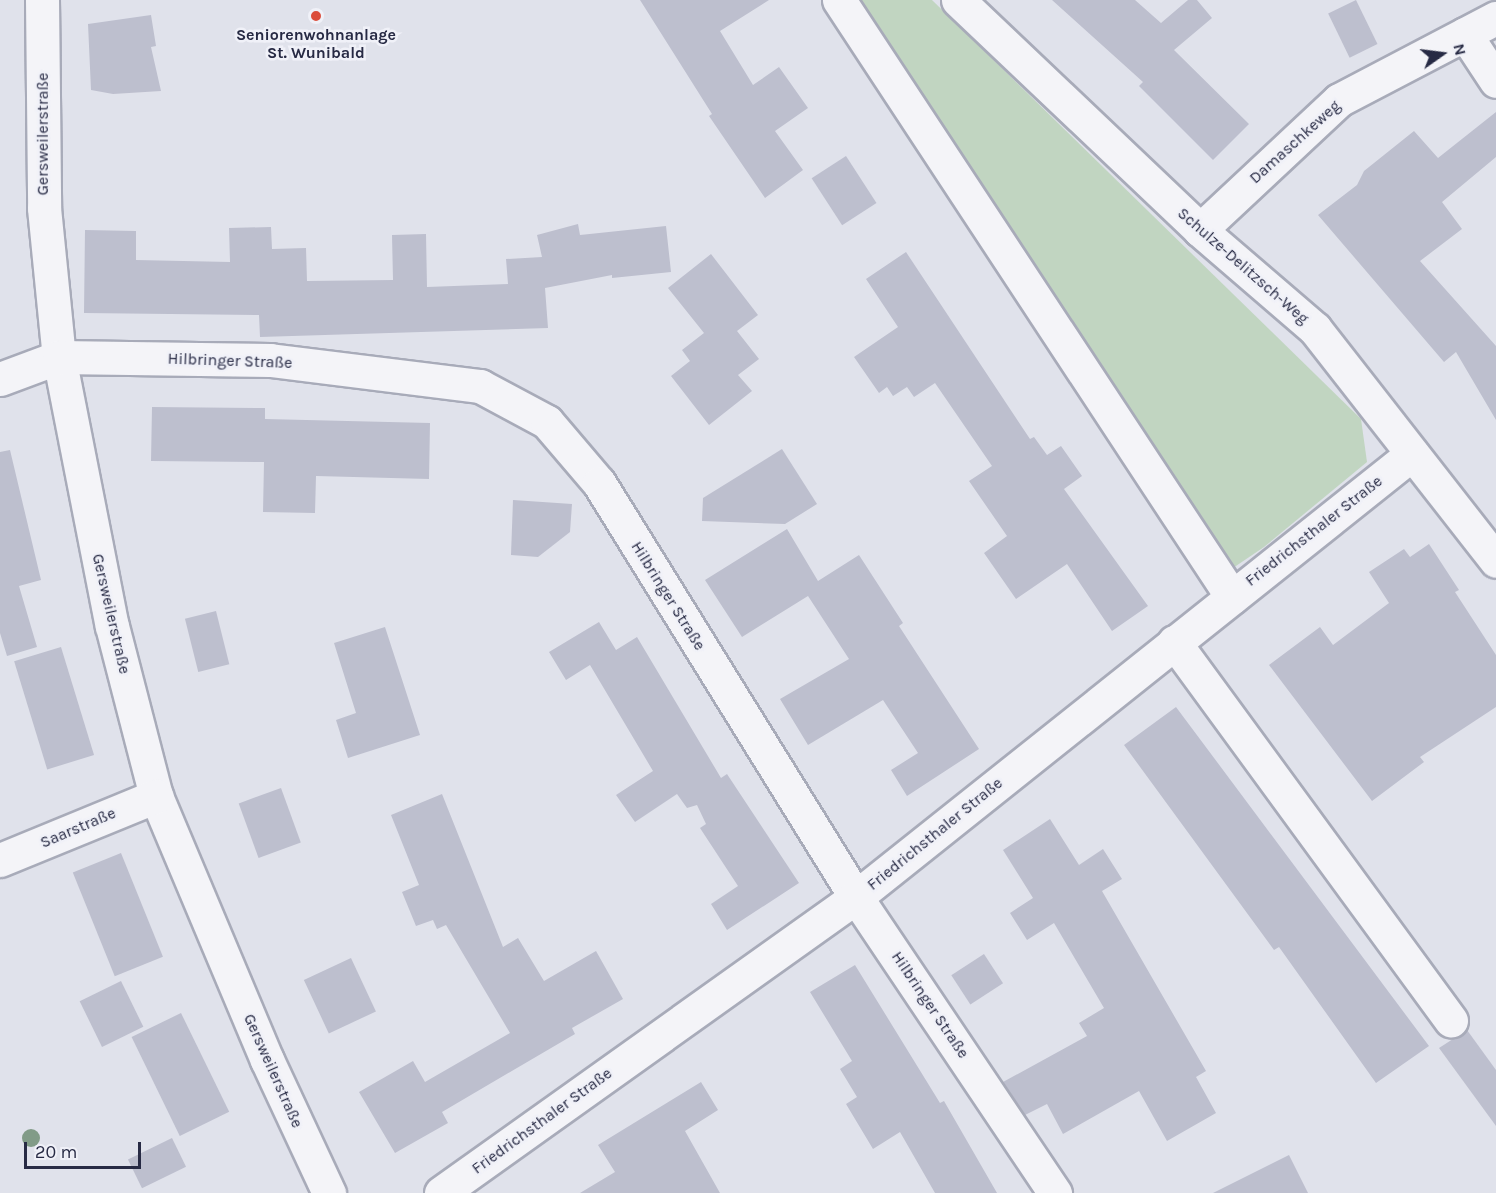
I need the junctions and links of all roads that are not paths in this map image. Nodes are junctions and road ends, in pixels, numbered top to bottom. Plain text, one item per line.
1 (42, 0) edge
2 (839, 0) edge
3 (958, 0) edge
4 (1496, 18) edge
5 (1465, 34) junction
6 (1496, 81) edge
7 (1200, 230) junction
8 (59, 357) junction
9 (0, 379) edge
10 (1412, 454) junction
11 (1496, 561) edge
12 (1232, 597) junction
13 (1174, 642) junction
14 (156, 796) junction
15 (0, 860) edge
16 (856, 897) junction
17 (1451, 1021) dead end
18 (329, 1193) edge
19 (441, 1193) edge
20 (1055, 1193) edge

1 - 8 street, Gersweilerstraße
2 - 12 street
3 - 7 street, Schulze-Delitzsch-Weg
4 - 5 street, Damaschkeweg
5 - 6 street
5 - 7 street, Damaschkeweg
7 - 10 street, Schulze-Delitzsch-Weg
8 - 9 street
8 - 14 street, Gersweilerstraße
8 - 16 street, Hilbringer Straße
10 - 11 street, Schulze-Delitzsch-Weg
10 - 12 street, Friedrichsthaler Straße
12 - 13 street, Friedrichsthaler Straße
13 - 16 street, Friedrichsthaler Straße
13 - 17 street
14 - 15 street, Saarstraße
14 - 18 street, Gersweilerstraße
16 - 19 street, Friedrichsthaler Straße
16 - 20 street, Hilbringer Straße

